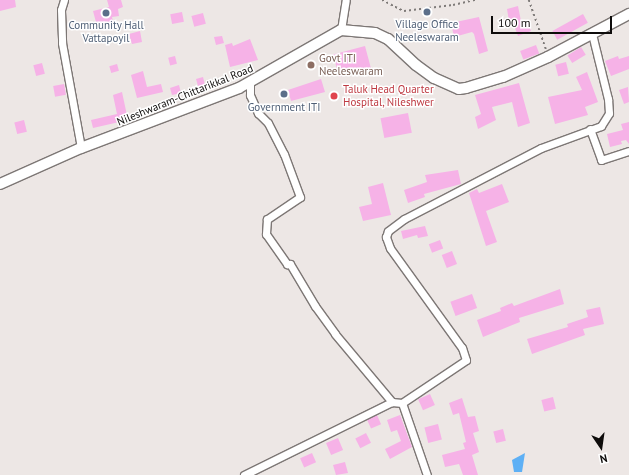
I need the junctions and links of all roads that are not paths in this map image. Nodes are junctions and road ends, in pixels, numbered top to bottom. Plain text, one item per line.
1 (64, 0) edge
2 (346, 0) edge
3 (629, 14) edge
4 (341, 30) junction
5 (592, 34) junction
6 (250, 82) junction
7 (590, 130) junction
8 (81, 148) junction
9 (629, 151) edge
10 (0, 184) edge
11 (392, 402) junction
12 (402, 403) junction
13 (244, 475) edge
14 (427, 475) edge

1 - 8 street
2 - 4 street
3 - 5 main road
4 - 5 main road
4 - 6 main road, Nileshwaram-Chittarikkal Road
5 - 7 street
6 - 8 main road, Nileshwaram-Chittarikkal Road
6 - 11 street
7 - 9 street
7 - 12 street
8 - 10 main road, Nileshwaram-Chittarikkal Road
11 - 12 street
11 - 13 street
12 - 14 street

